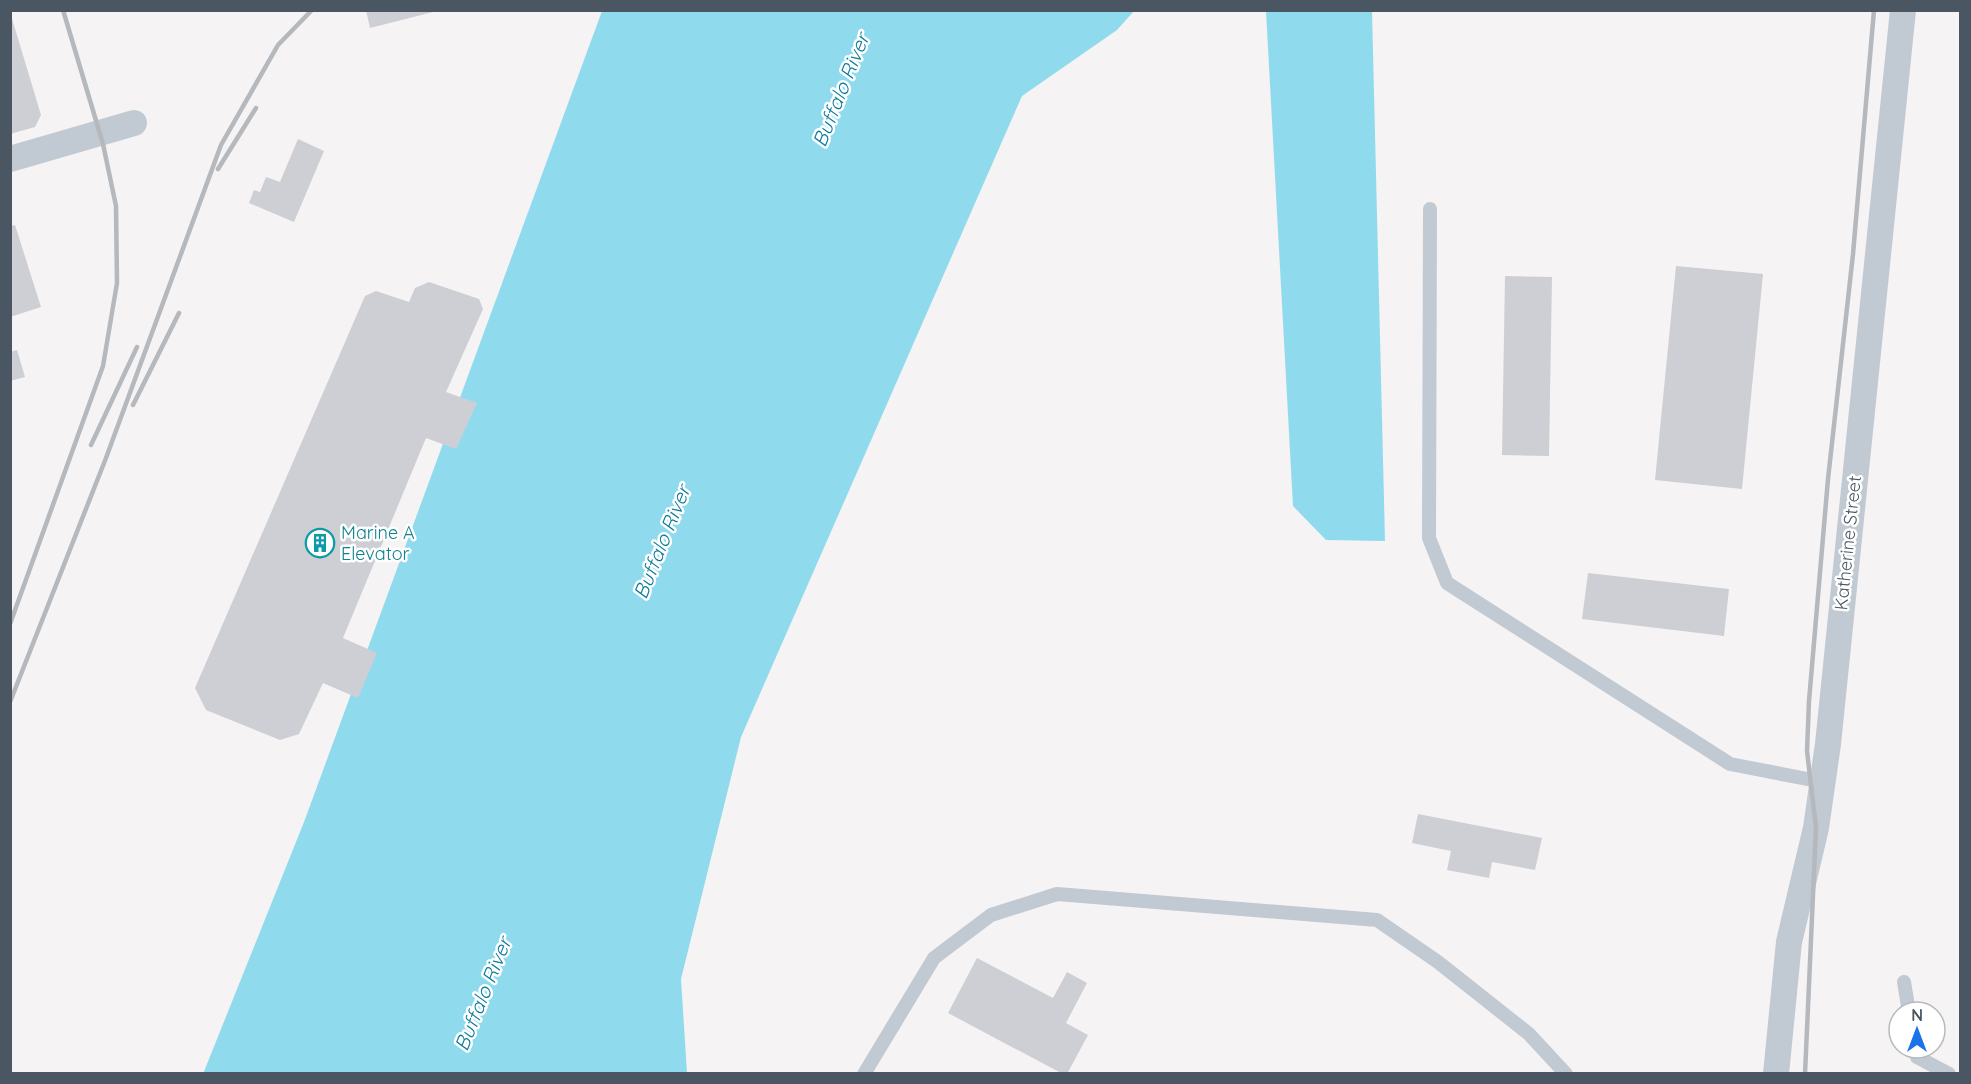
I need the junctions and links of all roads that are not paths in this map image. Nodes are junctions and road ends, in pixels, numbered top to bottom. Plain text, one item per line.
1 (1903, 10) edge
2 (134, 123) dead end
3 (10, 159) edge
4 (1430, 209) dead end
5 (1823, 782) junction
6 (1904, 982) dead end
7 (1908, 1000) edge
8 (1923, 1060) edge
9 (864, 1074) edge
10 (1566, 1074) edge
11 (1776, 1074) edge
12 (1949, 1074) edge

1 - 5 street, Katherine Street
2 - 3 street
4 - 5 lane
5 - 11 street, Katherine Street
6 - 7 lane
8 - 12 lane
9 - 10 lane

